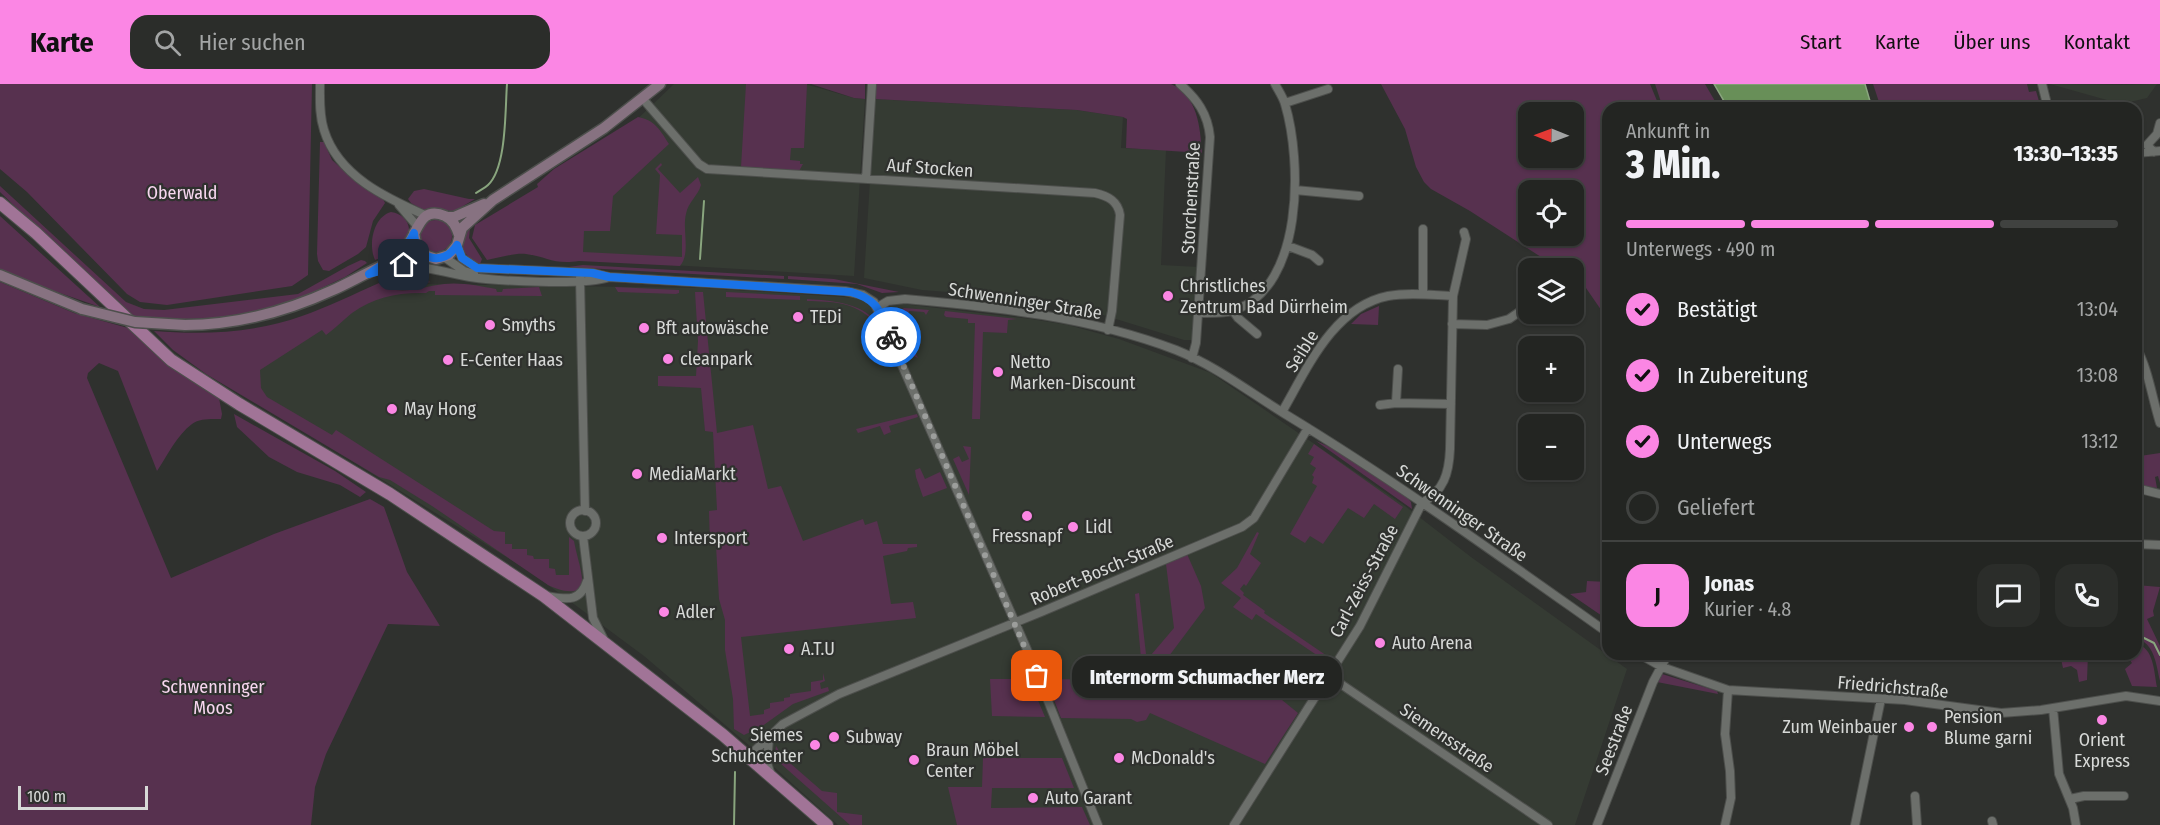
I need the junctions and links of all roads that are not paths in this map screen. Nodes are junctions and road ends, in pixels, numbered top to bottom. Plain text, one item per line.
1 (320, 84) edge
2 (660, 84) edge
3 (872, 84) edge
4 (1180, 84) edge
5 (1275, 84) edge
6 (2042, 84) edge
7 (1328, 89) dead end
8 (643, 99) junction
9 (2046, 102) edge
10 (1285, 103) junction
11 (2160, 123) edge
12 (2157, 152) edge
13 (2142, 153) edge
14 (866, 179) junction
15 (1295, 190) junction
16 (1359, 196) dead end
17 (493, 200) junction
18 (396, 202) junction
19 (0, 203) edge
20 (427, 216) junction
21 (448, 217) junction
22 (1423, 229) dead end
23 (415, 230) junction
24 (1464, 232) dead end
25 (458, 240) junction
26 (1288, 246) junction
27 (422, 254) junction
28 (444, 257) junction
29 (1319, 261) dead end
30 (580, 272) junction
31 (369, 274) junction
32 (0, 275) edge
33 (609, 277) junction
34 (487, 278) junction
35 (580, 282) junction
36 (1423, 294) junction
37 (1453, 297) junction
38 (878, 307) junction
39 (1233, 311) junction
40 (1198, 313) junction
41 (1518, 313) edge
42 (1452, 324) junction
43 (1108, 330) junction
44 (1257, 334) dead end
45 (1192, 358) junction
46 (2142, 358) edge
47 (1398, 369) dead end
48 (1396, 403) junction
49 (1451, 404) junction
50 (1380, 405) dead end
51 (1282, 412) junction
52 (2160, 423) edge
53 (1308, 428) junction
54 (2142, 490) edge
55 (2160, 494) edge
56 (1422, 502) junction
57 (585, 511) junction
58 (583, 536) junction
59 (2142, 544) edge
60 (2160, 546) edge
61 (588, 580) junction
62 (544, 596) junction
63 (1014, 622) junction
64 (1602, 629) edge
65 (605, 642) junction
66 (1650, 660) edge
67 (1665, 660) edge
68 (1662, 667) junction
69 (1329, 676) junction
70 (1728, 690) junction
71 (1881, 699) junction
72 (2160, 701) edge
73 (2053, 708) junction
74 (769, 738) junction
75 (748, 757) junction
76 (771, 776) junction
77 (1915, 796) dead end
78 (2124, 796) dead end
79 (2070, 799) junction
80 (827, 825) edge
81 (1098, 825) edge
82 (1234, 825) edge
83 (1548, 825) edge
84 (1597, 825) edge
85 (1725, 825) edge
86 (1855, 825) edge
87 (1917, 825) edge
88 (2076, 825) edge

1 - 18 street
2 - 8 street
3 - 14 street
4 - 40 street, Storchenstraße
5 - 10 street
6 - 9 street
7 - 10 street
8 - 14 street, Auf Stocken
8 - 17 street
10 - 15 street
11 - 12 street
12 - 13 street
14 - 43 street, Auf Stocken
15 - 16 street
15 - 26 street
17 - 21 street
17 - 25 street
18 - 20 street
18 - 23 street
19 - 62 main road
20 - 21 street
20 - 23 street
21 - 25 street
22 - 36 street
23 - 27 street
23 - 31 street
24 - 37 street
25 - 28 street
25 - 30 street
26 - 29 street
26 - 39 street
27 - 28 street
27 - 31 street
28 - 34 street
30 - 33 street
30 - 35 street
31 - 32 street, bridge
31 - 34 street
33 - 35 street
33 - 38 street
34 - 35 street
35 - 57 street
36 - 37 street, Seible
36 - 51 street, Seible
37 - 42 street
38 - 43 street, Schwenninger Straße
38 - 63 street
39 - 40 street
39 - 44 street
40 - 45 street, Storchenstraße
41 - 42 street
42 - 49 street
43 - 45 street, Schwenninger Straße
45 - 51 street, Schwenninger Straße
46 - 52 street
47 - 48 street
48 - 49 street
48 - 50 street
49 - 56 street
51 - 53 street, Schwenninger Straße
53 - 56 street, Schwenninger Straße
53 - 63 street, Robert-Bosch-Straße
54 - 55 street
56 - 64 street, Schwenninger Straße
56 - 69 street, Carl-Zeiss-Straße
57 - 58 street
57 - 58 street
58 - 61 street
59 - 60 street
61 - 62 street
61 - 65 street
62 - 65 main road
63 - 74 street, Robert-Bosch-Straße
63 - 81 street
65 - 75 main road
66 - 68 street
67 - 68 street, Seestraße
68 - 70 street, Friedrichstraße
68 - 84 street, Seestraße
69 - 82 street, Carl-Zeiss-Straße
69 - 83 street, Siemensstraße
70 - 71 street, Friedrichstraße
70 - 85 street
71 - 73 street, Friedrichstraße
71 - 86 street
72 - 73 street, Friedrichstraße
73 - 79 street
74 - 75 street, Robert-Bosch-Straße
74 - 76 street
75 - 76 main road
76 - 80 main road
77 - 87 street
78 - 79 street
79 - 88 street

